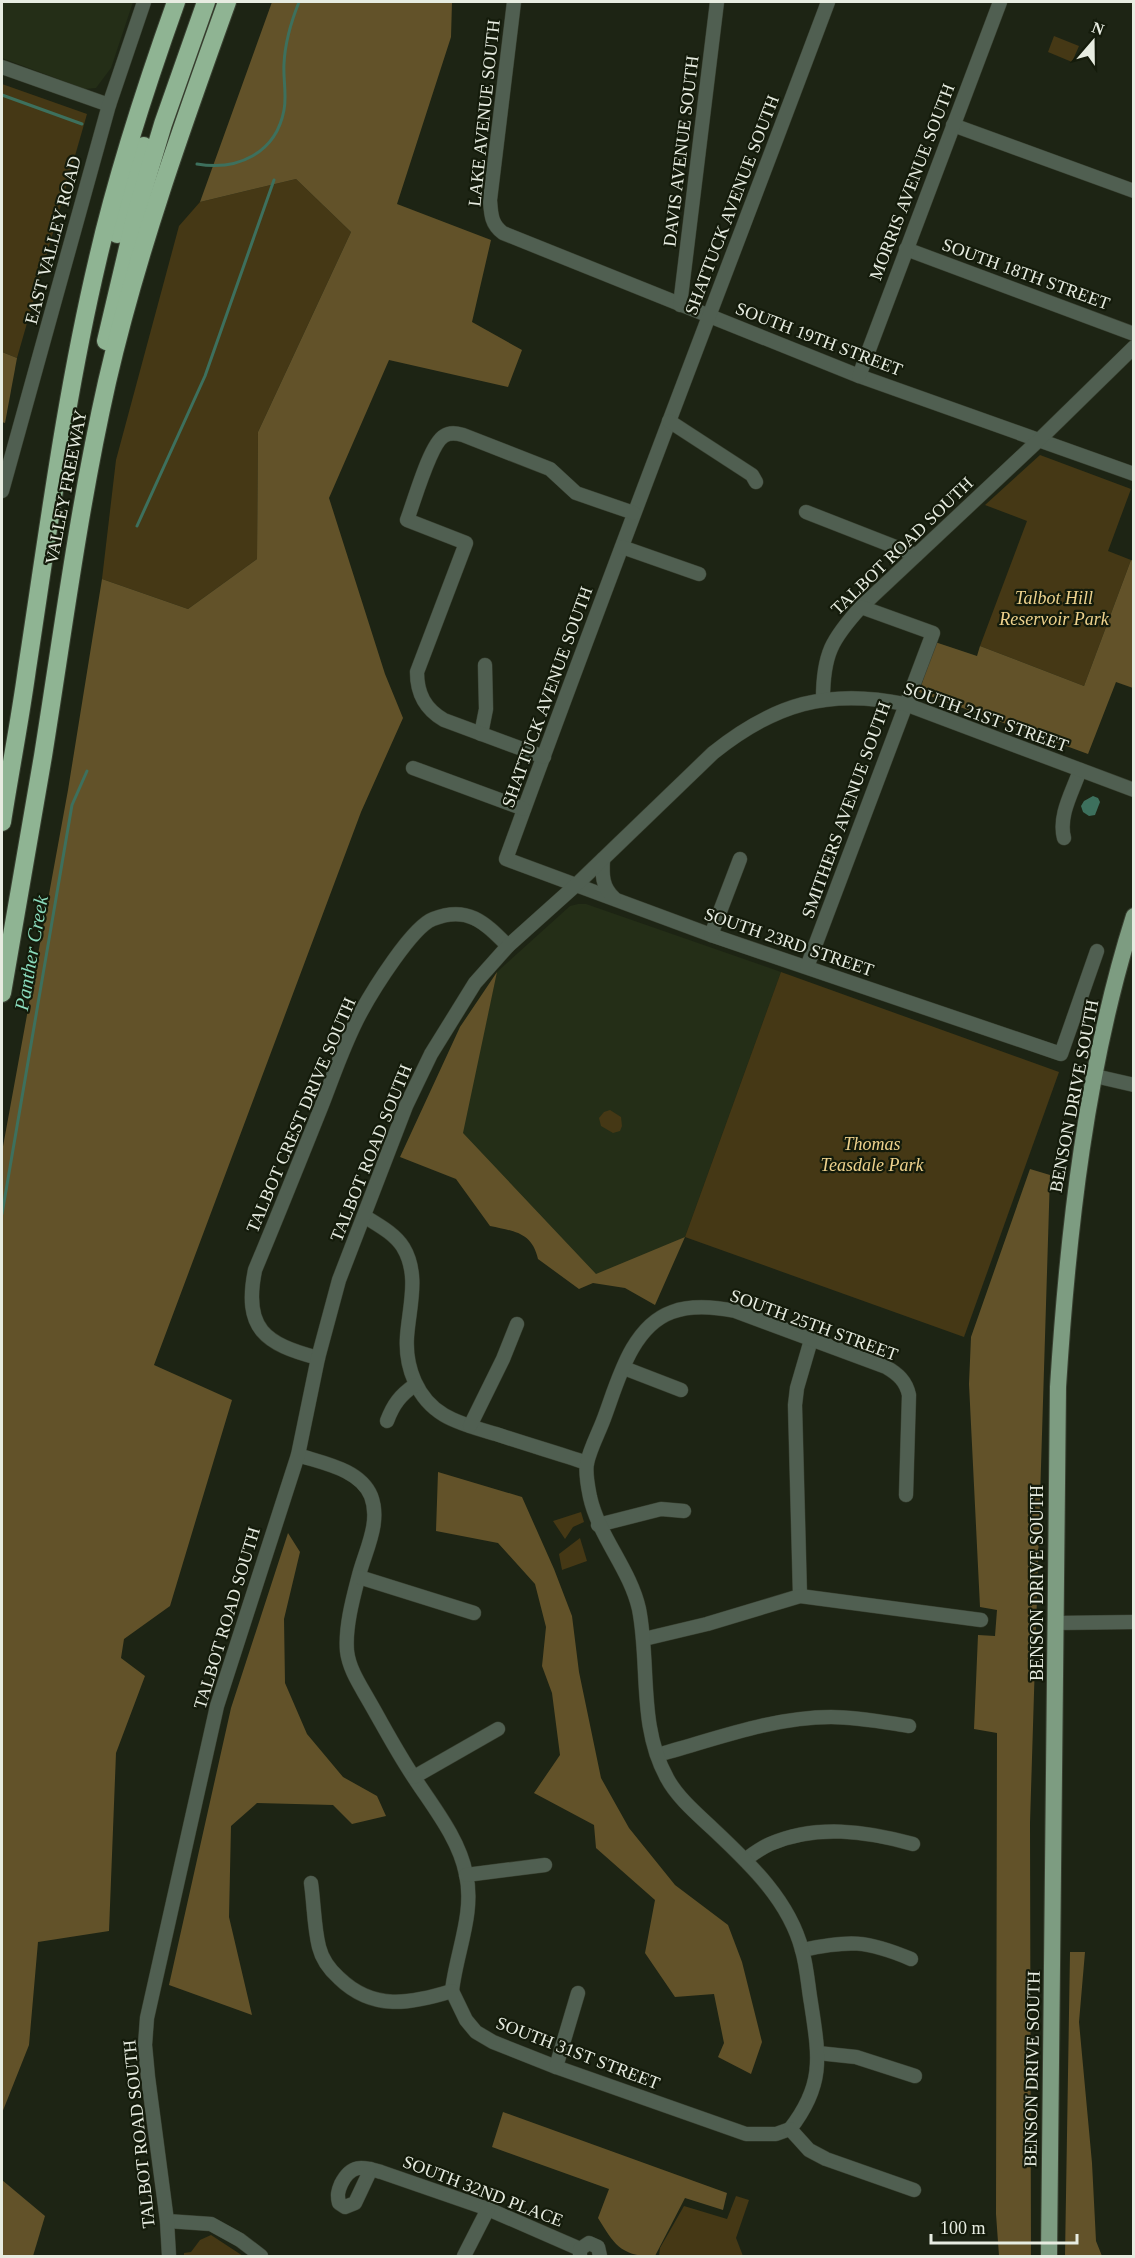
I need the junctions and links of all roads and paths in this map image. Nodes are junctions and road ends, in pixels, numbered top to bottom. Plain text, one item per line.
1 (144, 2) edge
2 (176, 2) edge
3 (194, 2) edge
4 (206, 2) edge
5 (514, 2) edge
6 (717, 2) edge
7 (828, 2) edge
8 (1000, 2) edge
9 (227, 3) edge
10 (2, 67) edge
11 (109, 105) junction
12 (953, 125) junction
13 (1134, 191) edge
14 (495, 227) joint
15 (906, 249) junction
16 (680, 305) junction
17 (710, 317) junction
18 (82, 334) junction
19 (1134, 334) edge
20 (1134, 347) edge
21 (860, 376) junction
22 (669, 421) junction
23 (1039, 440) junction
24 (1134, 474) edge
25 (756, 482) dead end
26 (2, 491) edge
27 (806, 512) dead end
28 (80, 513) junction
29 (634, 513) junction
30 (622, 547) junction
31 (916, 555) junction
32 (699, 574) dead end
33 (861, 607) junction
34 (485, 665) dead end
35 (823, 699) junction
36 (905, 704) junction
37 (481, 734) junction
38 (544, 757) junction
39 (412, 768) dead end
40 (1080, 770) junction
41 (1134, 790) edge
42 (524, 809) junction
43 (2, 822) edge
44 (1065, 838) dead end
45 (506, 859) joint
46 (603, 859) junction
47 (740, 859) dead end
48 (576, 885) junction
49 (616, 899) junction
50 (1134, 916) edge
51 (711, 934) junction
52 (508, 946) junction
53 (1097, 951) dead end
54 (807, 967) junction
55 (2, 993) edge
56 (1095, 1076) junction
57 (1134, 1085) edge
58 (364, 1216) junction
59 (517, 1324) dead end
60 (811, 1340) junction
61 (318, 1358) junction
62 (624, 1368) junction
63 (415, 1385) junction
64 (681, 1390) dead end
65 (387, 1421) dead end
66 (470, 1426) junction
67 (298, 1455) junction
68 (587, 1463) junction
69 (906, 1496) dead end
70 (684, 1510) dead end
71 (598, 1525) junction
72 (359, 1577) junction
73 (800, 1596) junction
74 (474, 1613) dead end
75 (981, 1620) dead end
76 (1134, 1622) edge
77 (1056, 1623) junction
78 (644, 1639) junction
79 (909, 1726) dead end
80 (498, 1729) dead end
81 (657, 1755) junction
82 (414, 1777) junction
83 (913, 1844) dead end
84 (746, 1859) junction
85 (545, 1865) dead end
86 (466, 1875) junction
87 (311, 1883) dead end
88 (802, 1950) junction
89 (911, 1959) dead end
90 (452, 1991) junction
91 (578, 1993) dead end
92 (818, 2053) junction
93 (556, 2067) junction
94 (915, 2076) dead end
95 (790, 2129) junction
96 (371, 2169) dead end
97 (914, 2190) dead end
98 (488, 2208) junction
99 (167, 2221) junction
100 (580, 2253) edge
101 (168, 2256) edge
102 (261, 2256) edge
103 (464, 2256) edge
104 (600, 2256) edge
105 (1049, 2256) edge

1 - 11 street, EAST VALLEY ROAD
2 - 18 highway, VALLEY FREEWAY
3 - 18 highway
4 - 28 highway
5 - 14 street, LAKE AVENUE SOUTH
6 - 16 street, DAVIS AVENUE SOUTH
7 - 17 street, SHATTUCK AVENUE SOUTH
8 - 12 street, MORRIS AVENUE SOUTH
9 - 28 highway, VALLEY FREEWAY
10 - 11 street
11 - 26 street, EAST VALLEY ROAD
12 - 13 street
12 - 15 street, MORRIS AVENUE SOUTH
14 - 16 street, SOUTH 19TH STREET
15 - 19 street, SOUTH 18TH STREET
15 - 21 street, MORRIS AVENUE SOUTH
16 - 17 street, SOUTH 19TH STREET
17 - 21 street, SOUTH 19TH STREET
17 - 22 street, SHATTUCK AVENUE SOUTH
18 - 43 highway, VALLEY FREEWAY
20 - 23 street, TALBOT ROAD SOUTH
21 - 23 street, SOUTH 19TH STREET
22 - 25 street
22 - 29 street, SHATTUCK AVENUE SOUTH
23 - 24 street, SOUTH 19TH STREET
23 - 31 street, TALBOT ROAD SOUTH
27 - 31 street
28 - 55 highway, VALLEY FREEWAY
29 - 30 street, SHATTUCK AVENUE SOUTH
29 - 37 street
30 - 32 street
30 - 38 street, SHATTUCK AVENUE SOUTH
31 - 33 street, TALBOT ROAD SOUTH
33 - 35 street, TALBOT ROAD SOUTH
33 - 36 street, SMITHERS AVENUE SOUTH
34 - 37 street
35 - 36 street, SOUTH 21ST STREET
35 - 46 street, TALBOT ROAD SOUTH
36 - 40 street, SOUTH 21ST STREET
36 - 54 street, SMITHERS AVENUE SOUTH
37 - 38 street
38 - 42 street, SHATTUCK AVENUE SOUTH
39 - 42 street
40 - 41 street, SOUTH 21ST STREET
40 - 44 street
42 - 45 street, SHATTUCK AVENUE SOUTH
45 - 48 street, SOUTH 23RD STREET
46 - 48 street, TALBOT ROAD SOUTH
46 - 49 street
47 - 51 street
48 - 49 street, SOUTH 23RD STREET
48 - 52 street, TALBOT ROAD SOUTH
49 - 51 street, SOUTH 23RD STREET
50 - 56 main road, BENSON DRIVE SOUTH
51 - 54 street, SOUTH 23RD STREET
52 - 58 street, TALBOT ROAD SOUTH
52 - 61 street, TALBOT CREST DRIVE SOUTH
53 - 54 street, SOUTH 23RD STREET
56 - 57 street
56 - 77 main road, BENSON DRIVE SOUTH
58 - 61 street, TALBOT ROAD SOUTH
58 - 63 street
59 - 66 street
60 - 62 street, SOUTH 25TH STREET
60 - 69 street, SOUTH 25TH STREET
60 - 73 street
61 - 67 street, TALBOT ROAD SOUTH
62 - 64 street
62 - 68 street
63 - 65 street
63 - 66 street
66 - 68 street
67 - 72 street
67 - 99 street, TALBOT ROAD SOUTH
68 - 71 street
70 - 71 street
71 - 78 street
72 - 74 street
72 - 82 street
73 - 75 street
73 - 78 street
76 - 77 street
77 - 105 main road, BENSON DRIVE SOUTH
78 - 81 street
79 - 81 street
80 - 82 street
81 - 84 street
82 - 86 street
83 - 84 street
84 - 88 street
85 - 86 street
86 - 90 street
87 - 90 street
88 - 89 street
88 - 92 street
90 - 93 street, SOUTH 31ST STREET
91 - 93 street
92 - 94 street
92 - 95 street
93 - 95 street, SOUTH 31ST STREET
95 - 97 street
96 - 98 street, SOUTH 32ND PLACE
98 - 100 street, SOUTH 32ND PLACE
98 - 103 street
99 - 101 street, TALBOT ROAD SOUTH
99 - 102 street
100 - 104 street, SOUTH 32ND PLACE

